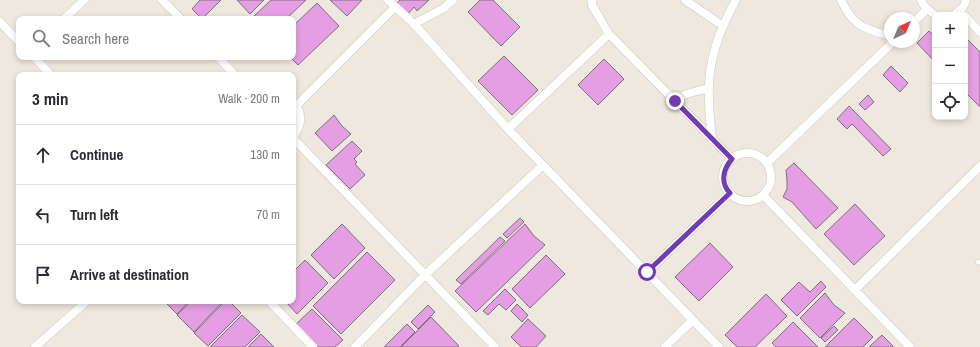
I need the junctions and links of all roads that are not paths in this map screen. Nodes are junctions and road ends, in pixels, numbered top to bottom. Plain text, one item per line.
1 (84, 0) edge
2 (162, 0) edge
3 (388, 0) edge
4 (453, 0) edge
5 (592, 0) edge
6 (685, 0) edge
7 (736, 0) edge
8 (841, 0) edge
9 (921, 0) edge
10 (966, 0) edge
11 (395, 7) junction
12 (927, 9) junction
13 (932, 12) edge
14 (961, 12) edge
15 (67, 16) edge
16 (178, 16) edge
17 (920, 16) edge
18 (968, 21) edge
19 (0, 22) edge
20 (414, 24) junction
21 (723, 26) junction
22 (980, 32) edge
23 (609, 34) junction
24 (884, 34) edge
25 (16, 39) edge
26 (887, 48) edge
27 (37, 60) edge
28 (221, 60) edge
29 (48, 72) edge
30 (232, 72) edge
31 (709, 88) junction
32 (675, 101) junction
33 (296, 103) edge
34 (296, 106) edge
35 (508, 129) junction
36 (296, 133) edge
37 (712, 139) junction
38 (296, 140) edge
39 (732, 159) junction
40 (767, 163) junction
41 (543, 165) junction
42 (978, 170) edge
43 (730, 193) junction
44 (763, 195) junction
45 (647, 272) junction
46 (425, 275) junction
47 (855, 290) junction
48 (84, 304) edge
49 (272, 304) edge
50 (693, 320) junction
51 (35, 347) edge
52 (314, 347) edge
53 (355, 347) edge
54 (495, 347) edge
55 (665, 347) edge
56 (719, 347) edge
57 (910, 347) edge

1 - 15 street
2 - 16 street
3 - 11 street
4 - 20 street
5 - 23 street
6 - 21 street
7 - 21 street
8 - 24 street
9 - 12 street
10 - 14 street
11 - 20 street
11 - 33 street
12 - 13 street
12 - 17 street
18 - 22 street
19 - 25 street
20 - 35 street
21 - 31 street
23 - 32 street
23 - 35 street
26 - 40 street
27 - 29 street
28 - 30 street
31 - 32 street
31 - 37 street
32 - 37 street
34 - 36 street
35 - 41 street
37 - 39 street
38 - 46 street
39 - 40 street
39 - 43 street
40 - 44 street
41 - 45 street
41 - 46 street
42 - 47 street
43 - 44 street
43 - 45 street
44 - 47 street
45 - 50 street
46 - 53 street
46 - 54 street
47 - 57 street
48 - 51 street
49 - 52 street
50 - 55 street
50 - 56 street

